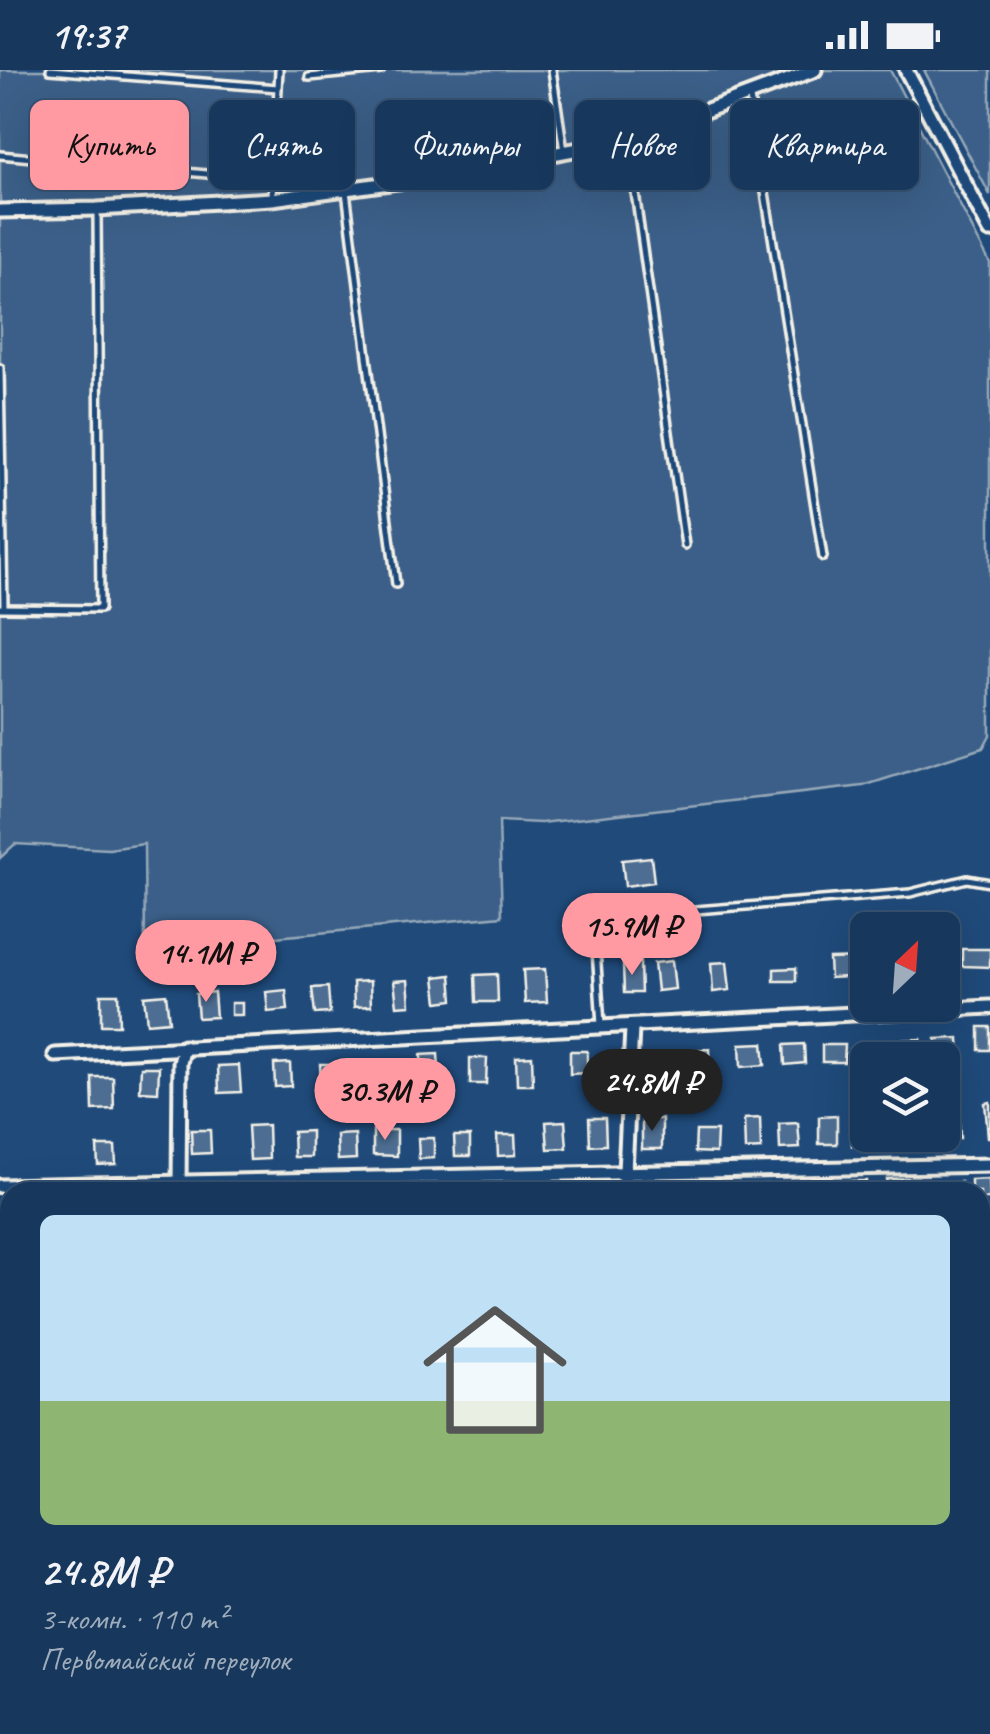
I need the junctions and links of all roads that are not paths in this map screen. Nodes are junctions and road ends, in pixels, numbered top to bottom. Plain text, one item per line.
1 (50, 70) edge
2 (279, 70) edge
3 (381, 70) edge
4 (552, 70) edge
5 (815, 70) edge
6 (906, 70) edge
7 (310, 77) dead end
8 (278, 88) junction
9 (750, 95) junction
10 (277, 100) edge
11 (710, 110) edge
12 (574, 149) edge
13 (564, 151) junction
14 (0, 155) edge
15 (209, 174) edge
16 (355, 188) edge
17 (272, 190) edge
18 (346, 190) joint
19 (634, 190) edge
20 (272, 199) junction
21 (96, 210) junction
22 (0, 211) edge
23 (990, 231) edge
24 (0, 368) edge
25 (685, 545) dead end
26 (823, 558) dead end
27 (396, 584) dead end
28 (2, 608) edge
29 (990, 883) edge
30 (990, 1007) edge
31 (601, 1028) junction
32 (632, 1028) junction
33 (184, 1047) junction
34 (55, 1055) dead end
35 (990, 1164) edge
36 (625, 1172) junction
37 (179, 1182) edge
38 (363, 1182) edge
39 (624, 1182) edge

1 - 8 lane
2 - 8 lane
3 - 7 lane
4 - 13 lane
5 - 9 street
6 - 23 street
8 - 10 lane
9 - 11 street
9 - 26 lane
12 - 13 street
13 - 16 street
14 - 15 lane
17 - 20 lane
18 - 20 street
18 - 27 lane
19 - 25 lane
20 - 21 street
21 - 22 street
21 - 28 lane
24 - 28 lane
29 - 31 lane
30 - 32 street
31 - 32 street
31 - 33 street
32 - 36 street
33 - 34 street
33 - 37 street
35 - 36 street
36 - 38 street
36 - 39 street

